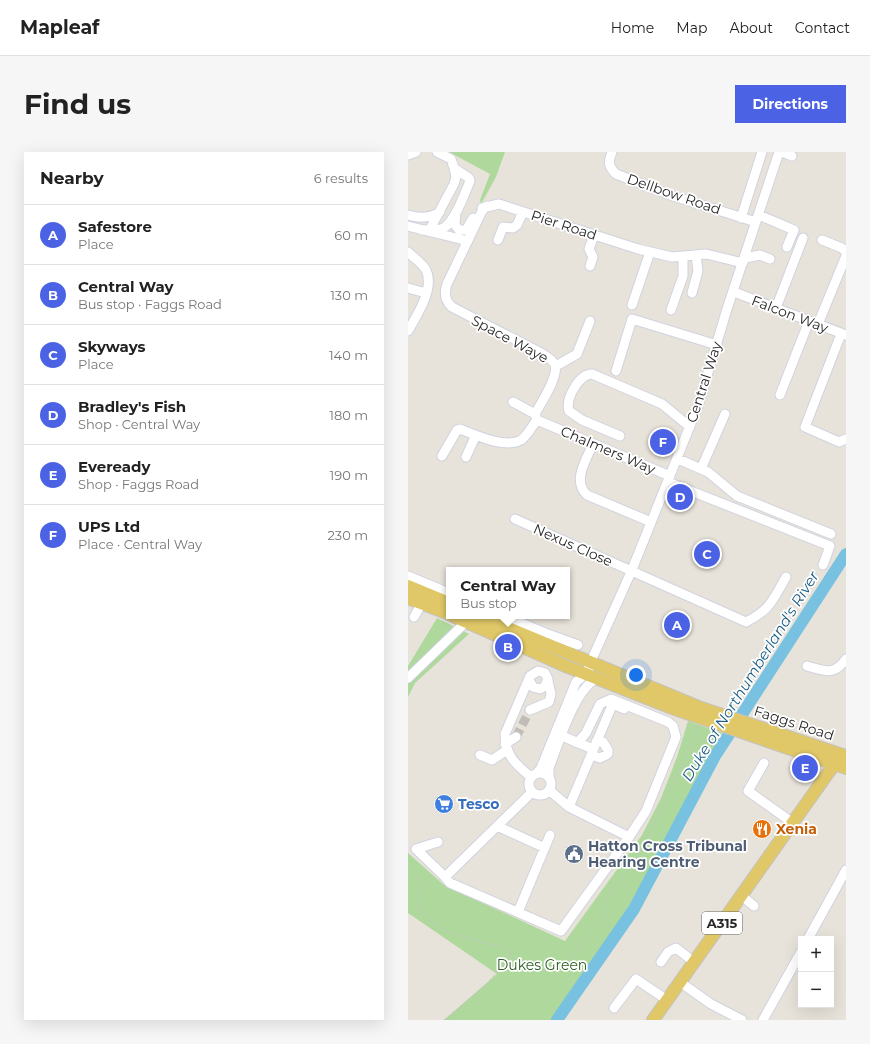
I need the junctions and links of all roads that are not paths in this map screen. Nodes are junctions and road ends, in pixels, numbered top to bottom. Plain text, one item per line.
1 (416, 152) edge
2 (437, 152) edge
3 (612, 152) edge
4 (762, 152) edge
5 (780, 152) edge
6 (408, 155) edge
7 (792, 156) dead end
8 (454, 168) junction
9 (487, 206) junction
10 (440, 212) junction
11 (456, 212) junction
12 (523, 212) junction
13 (408, 215) edge
14 (741, 218) junction
15 (757, 219) junction
16 (408, 226) edge
17 (426, 229) junction
18 (594, 235) junction
19 (802, 238) dead end
20 (498, 240) dead end
21 (822, 240) dead end
22 (468, 241) junction
23 (787, 246) dead end
24 (408, 252) edge
25 (650, 252) junction
26 (846, 252) edge
27 (696, 255) junction
28 (683, 256) junction
29 (846, 256) edge
30 (770, 259) dead end
31 (744, 260) junction
32 (590, 266) dead end
33 (408, 288) edge
34 (734, 292) junction
35 (426, 293) junction
36 (692, 293) dead end
37 (632, 305) dead end
38 (776, 308) junction
39 (671, 310) dead end
40 (590, 321) dead end
41 (814, 323) junction
42 (408, 331) edge
43 (844, 335) edge
44 (717, 345) junction
45 (556, 366) junction
46 (616, 371) dead end
47 (780, 395) dead end
48 (513, 402) dead end
49 (725, 414) dead end
50 (536, 416) junction
51 (690, 426) junction
52 (476, 435) junction
53 (620, 436) dead end
54 (846, 439) edge
55 (593, 444) junction
56 (442, 456) dead end
57 (466, 457) dead end
58 (678, 459) junction
59 (701, 469) junction
60 (669, 479) junction
61 (515, 519) dead end
62 (651, 522) junction
63 (831, 534) dead end
64 (824, 565) dead end
65 (631, 572) junction
66 (408, 576) edge
67 (786, 577) dead end
68 (408, 586) edge
69 (446, 592) edge
70 (433, 596) junction
71 (408, 598) edge
72 (446, 602) edge
73 (422, 604) junction
74 (446, 613) edge
75 (414, 618) dead end
76 (461, 619) edge
77 (487, 619) edge
78 (510, 619) edge
79 (467, 621) junction
80 (546, 641) junction
81 (578, 645) dead end
82 (846, 659) edge
83 (807, 666) dead end
84 (568, 667) junction
85 (594, 670) junction
86 (408, 678) edge
87 (529, 680) junction
88 (548, 681) junction
89 (576, 682) junction
90 (540, 689) junction
91 (519, 704) junction
92 (530, 710) tunnel mouth
93 (699, 714) junction
94 (650, 720) dead end
95 (562, 736) junction
96 (516, 737) tunnel mouth
97 (577, 743) junction
98 (506, 747) junction
99 (593, 749) junction
100 (480, 755) dead end
101 (842, 755) edge
102 (764, 763) dead end
103 (846, 768) edge
104 (534, 775) junction
105 (549, 777) junction
106 (549, 790) junction
107 (532, 792) junction
108 (569, 807) junction
109 (793, 824) junction
110 (497, 826) junction
111 (550, 835) dead end
112 (629, 837) junction
113 (438, 842) dead end
114 (545, 848) junction
115 (846, 870) edge
116 (445, 877) junction
117 (742, 896) junction
118 (754, 906) dead end
119 (518, 912) junction
120 (810, 936) edge
121 (798, 957) edge
122 (661, 962) dead end
123 (694, 962) junction
124 (680, 982) junction
125 (667, 1000) junction
126 (614, 1008) dead end
127 (653, 1020) edge
128 (742, 1020) edge
129 (763, 1020) edge

1 - 6 street
2 - 8 street
3 - 14 street, Dellbow Road
4 - 14 street
5 - 7 street
5 - 15 street, Central Way
8 - 10 street
8 - 11 street
9 - 11 street
9 - 12 street, Pier Road
9 - 22 street
10 - 13 street
10 - 17 street
11 - 17 street
12 - 18 street, Pier Road
12 - 20 street
14 - 15 street, Dellbow Road
15 - 23 street, Dellbow Road
15 - 31 street, Central Way
16 - 17 street
17 - 22 street
18 - 25 street, Pier Road
18 - 32 street
19 - 38 street
21 - 26 street
22 - 45 street, Space Waye
24 - 35 street
25 - 28 street, Pier Road
25 - 37 street
27 - 28 street, Pier Road
27 - 31 street, Pier Road
27 - 36 street
28 - 39 street
29 - 41 street
30 - 31 street, Pier Road
31 - 34 street, Central Way
33 - 35 street
34 - 38 street, Falcon Way
34 - 44 street, Central Way
35 - 42 street
38 - 41 street, Falcon Way
40 - 45 street
41 - 43 street, Falcon Way
41 - 47 street
43 - 54 street
44 - 46 street
44 - 51 street, Central Way
45 - 50 street, Space Waye
48 - 50 street
49 - 59 street
50 - 52 street, Space Waye
50 - 55 street, Chalmers Way
51 - 53 street
51 - 58 street, Central Way
52 - 56 street
52 - 57 street
55 - 60 street, Chalmers Way
55 - 62 street
58 - 59 street
58 - 60 street, Central Way
59 - 63 street
60 - 62 street, Central Way
60 - 64 street, Chalmers Way
61 - 65 street, Nexus Close
62 - 65 street, Central Way
65 - 67 street, Nexus Close
65 - 85 street, Central Way
66 - 69 street
68 - 70 main road
70 - 72 main road
70 - 73 street
71 - 73 main road
73 - 74 main road
73 - 75 street
76 - 79 main road, Faggs Road
77 - 80 main road, Faggs Road
78 - 80 street
79 - 84 main road, Faggs Road
79 - 86 street
80 - 81 street
80 - 85 main road, Faggs Road
82 - 83 street
84 - 85 main road, Faggs Road
84 - 89 street
85 - 89 street
85 - 93 main road, Faggs Road
85 - 93 main road, Faggs Road
85 - 95 street
87 - 88 street
87 - 90 street
87 - 91 street
88 - 90 street
88 - 92 street
89 - 104 street
90 - 91 street
91 - 98 street
93 - 101 main road, Faggs Road
94 - 99 street
95 - 97 street
95 - 105 street
96 - 98 street
97 - 99 street
97 - 112 street
98 - 100 street
98 - 104 street
99 - 108 street
101 - 103 main road, Faggs Road
101 - 109 main road, A315
102 - 109 street
104 - 105 street
104 - 107 street
105 - 106 street
106 - 107 street
106 - 108 street
107 - 110 street
108 - 112 street
109 - 117 main road, A315
110 - 114 street
110 - 116 street
111 - 114 street
112 - 119 street
113 - 116 street
114 - 119 street
115 - 120 street
116 - 119 street
117 - 118 street
117 - 123 main road, A315
121 - 129 street
122 - 123 street
123 - 124 main road, A315
124 - 125 main road, A315
124 - 128 street
125 - 126 street
125 - 127 main road, A315

